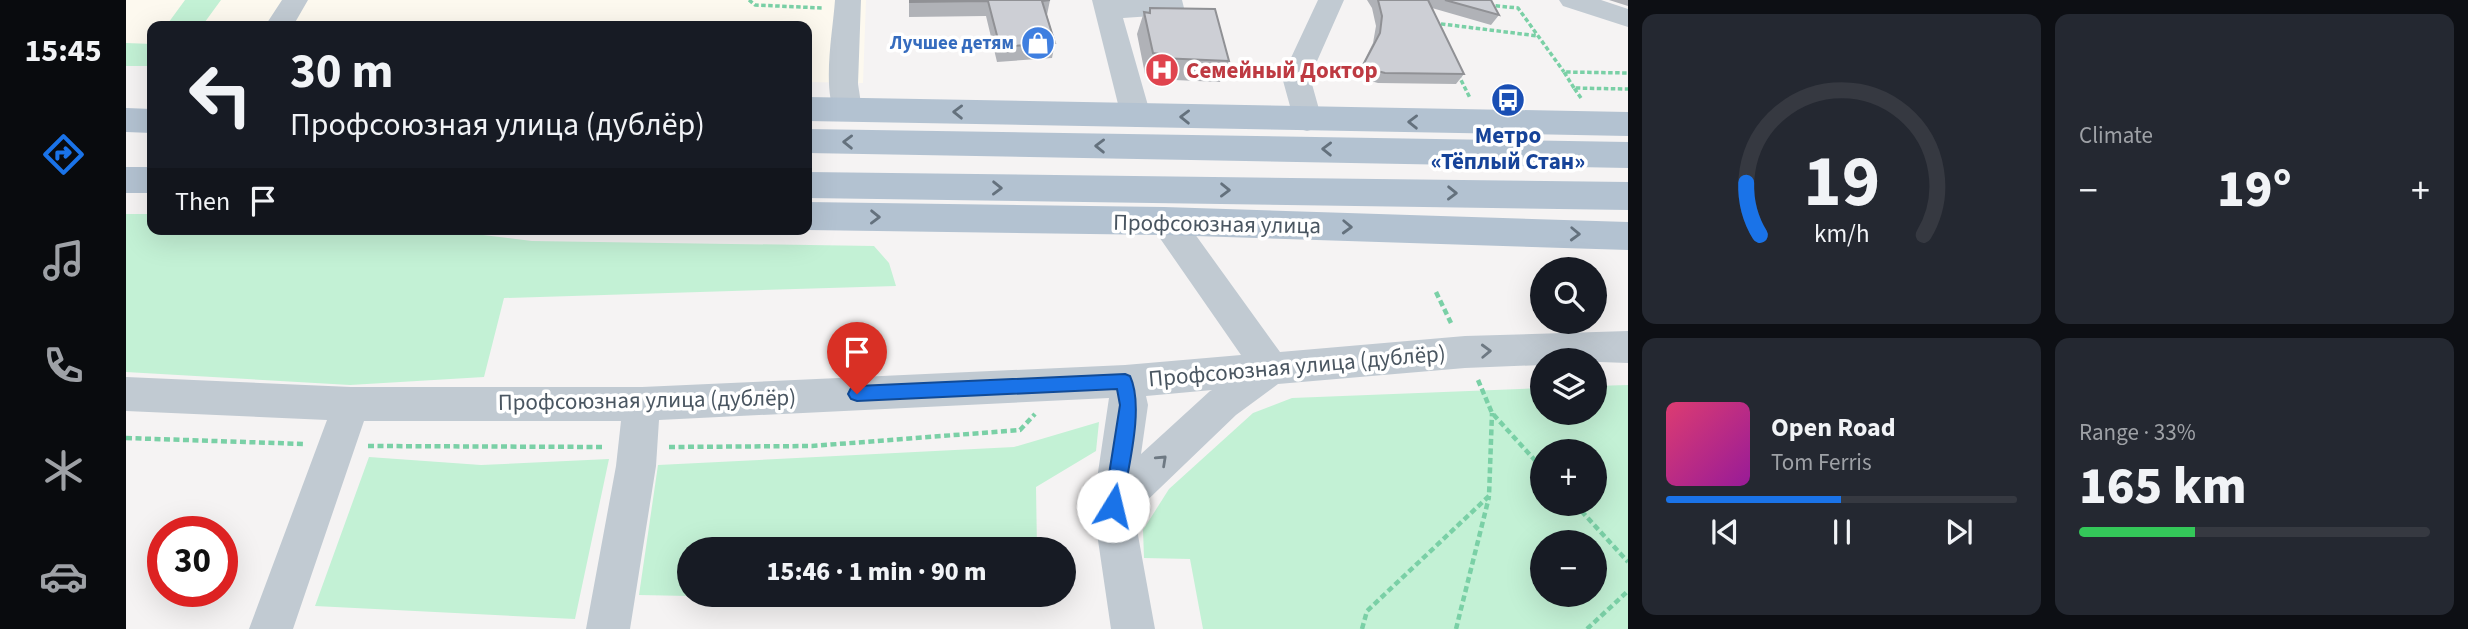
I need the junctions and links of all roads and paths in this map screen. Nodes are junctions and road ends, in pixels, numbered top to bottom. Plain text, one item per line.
1 (295, 0) edge
2 (749, 0) edge
3 (1169, 0) edge
4 (1331, 0) edge
5 (1485, 0) edge
6 (1572, 0) edge
7 (848, 5) edge
8 (1106, 5) edge
9 (1628, 18) edge
10 (282, 21) edge
11 (1439, 34) edge
12 (1538, 36) junction
13 (1455, 67) edge
14 (1564, 72) junction
15 (1628, 73) edge
16 (1574, 89) junction
17 (1628, 89) edge
18 (1471, 99) dead end
19 (1581, 99) dead end
20 (812, 109) edge
21 (847, 110) junction
22 (1136, 116) junction
23 (126, 120) edge
24 (1307, 120) junction
25 (147, 121) edge
26 (1628, 124) edge
27 (812, 141) edge
28 (1628, 155) edge
29 (126, 180) edge
30 (147, 180) edge
31 (812, 186) edge
32 (1628, 197) edge
33 (812, 216) edge
34 (1164, 221) junction
35 (1628, 236) edge
36 (1436, 292) dead end
37 (1456, 333) dead end
38 (1628, 347) edge
39 (1271, 368) junction
40 (1478, 380) dead end
41 (1125, 381) junction
42 (126, 394) edge
43 (351, 404) junction
44 (642, 404) junction
45 (1492, 413) junction
46 (1530, 455) edge
47 (1489, 496) junction
48 (1113, 506) junction
49 (1586, 516) edge
50 (1628, 562) edge
51 (1628, 591) edge
52 (271, 629) edge
53 (608, 629) edge
54 (1133, 629) edge
55 (1362, 629) edge
56 (1456, 629) edge
57 (1587, 629) edge

1 - 10 street
2 - 7 path
3 - 8 street
4 - 24 street
5 - 12 path
6 - 9 street
7 - 21 street
8 - 22 street
11 - 12 path
12 - 14 path
13 - 18 path
14 - 15 path
14 - 16 path
16 - 17 path
16 - 19 path
20 - 21 main road
22 -> 21 main road
24 -> 22 main road
23 - 25 main road
26 -> 24 main road
28 -> 27 main road
29 - 30 main road
31 -> 32 main road, Профсоюзная улица
33 -> 34 main road, Профсоюзная улица
34 -> 35 main road, Профсоюзная улица
34 - 39 street
36 - 37 path
39 -> 38 street, Профсоюзная улица (дублёр)
39 - 41 street, Профсоюзная улица (дублёр)
48 -> 39 street
40 - 45 path
41 - 44 street, Профсоюзная улица (дублёр)
41 - 48 street
42 - 43 street, Профсоюзная улица (дублёр)
43 - 44 street, Профсоюзная улица (дублёр)
43 - 52 street
44 - 53 street
45 - 46 path
45 - 47 path
47 - 55 path
47 - 56 path
48 - 54 street
49 - 50 path
51 - 57 path

